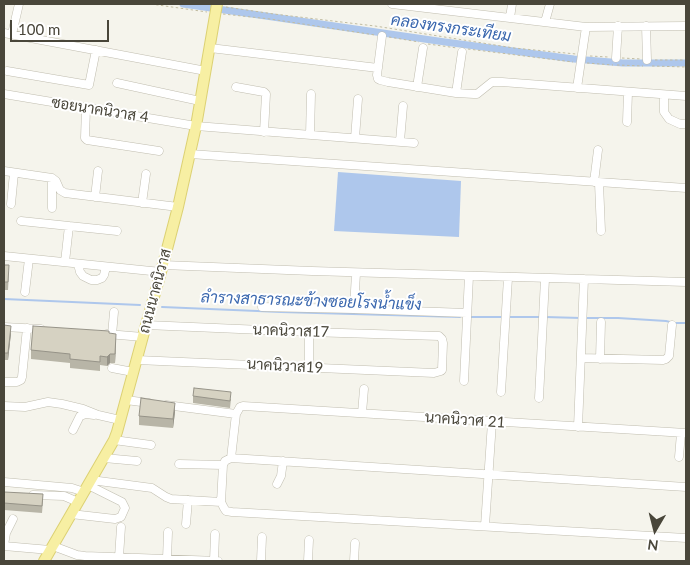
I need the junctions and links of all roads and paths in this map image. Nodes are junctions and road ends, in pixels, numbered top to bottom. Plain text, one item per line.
1 (19, 4) edge
2 (151, 4) edge
3 (392, 4) edge
4 (512, 4) edge
5 (550, 4) edge
6 (217, 7) edge
7 (510, 18) junction
8 (545, 22) junction
9 (586, 26) junction
10 (618, 26) junction
11 (646, 26) junction
12 (686, 26) edge
13 (8, 34) edge
14 (382, 36) junction
15 (423, 44) junction
16 (210, 48) junction
17 (96, 50) junction
18 (462, 52) dead end
19 (616, 58) junction
20 (581, 59) junction
21 (686, 60) edge
22 (647, 64) junction
23 (686, 67) edge
24 (378, 68) junction
25 (7, 71) dead end
26 (206, 71) junction
27 (117, 83) dead end
28 (236, 87) dead end
29 (417, 87) junction
30 (577, 88) junction
31 (628, 92) junction
32 (456, 93) junction
33 (4, 94) edge
34 (311, 94) dead end
35 (664, 95) junction
36 (686, 96) edge
37 (358, 99) dead end
38 (200, 101) junction
39 (403, 106) dead end
40 (86, 108) junction
41 (627, 122) dead end
42 (686, 124) edge
43 (196, 126) junction
44 (264, 132) junction
45 (310, 135) junction
46 (355, 138) junction
47 (400, 142) junction
48 (414, 143) dead end
49 (598, 150) dead end
50 (159, 151) dead end
51 (190, 154) junction
52 (98, 171) dead end
53 (4, 172) edge
54 (14, 173) junction
55 (146, 174) dead end
56 (52, 178) junction
57 (597, 182) junction
58 (686, 188) edge
59 (95, 197) junction
60 (142, 202) junction
61 (11, 204) dead end
62 (178, 207) junction
63 (52, 208) dead end
64 (21, 221) dead end
65 (68, 226) junction
66 (117, 231) dead end
67 (601, 231) dead end
68 (4, 256) edge
69 (28, 259) junction
70 (65, 262) junction
71 (78, 264) junction
72 (106, 267) junction
73 (162, 268) junction
74 (356, 273) junction
75 (469, 276) junction
76 (508, 278) junction
77 (545, 278) junction
78 (584, 279) junction
79 (686, 282) edge
80 (25, 292) dead end
81 (262, 307) dead end
82 (354, 309) junction
83 (114, 312) dead end
84 (467, 313) junction
85 (601, 322) dead end
86 (146, 325) junction
87 (672, 325) dead end
88 (4, 328) edge
89 (27, 328) junction
90 (46, 330) edge
91 (309, 332) junction
92 (103, 334) edge
93 (112, 334) junction
94 (143, 337) junction
95 (581, 358) junction
96 (600, 359) junction
97 (136, 360) junction
98 (310, 367) junction
99 (112, 368) dead end
100 (133, 372) junction
101 (434, 373) joint
102 (464, 381) dead end
103 (4, 382) edge
104 (364, 389) dead end
105 (501, 392) dead end
106 (539, 398) dead end
107 (126, 400) junction
108 (4, 406) edge
109 (362, 413) junction
110 (236, 414) junction
111 (98, 415) junction
112 (120, 420) junction
113 (492, 422) junction
114 (578, 427) junction
115 (73, 430) dead end
116 (684, 433) edge
117 (114, 440) junction
118 (151, 445) dead end
119 (679, 457) dead end
120 (104, 458) junction
121 (231, 458) junction
122 (137, 461) dead end
123 (283, 461) junction
124 (178, 464) dead end
125 (223, 465) junction
126 (489, 474) junction
127 (4, 482) edge
128 (277, 484) dead end
129 (88, 486) junction
130 (686, 487) edge
131 (28, 494) edge
132 (188, 500) junction
133 (78, 502) junction
134 (221, 502) junction
135 (71, 514) junction
136 (13, 519) dead end
137 (186, 524) dead end
138 (485, 526) junction
139 (121, 527) dead end
140 (168, 532) dead end
141 (215, 534) dead end
142 (262, 537) dead end
143 (686, 538) edge
144 (309, 540) dead end
145 (355, 543) dead end
146 (4, 546) edge
147 (51, 548) junction
148 (119, 557) junction
149 (167, 559) junction
150 (44, 561) edge
151 (214, 561) edge
152 (218, 561) edge
153 (261, 561) edge
154 (308, 561) edge
155 (354, 561) edge

1 - 13 street
2 - 6 path
3 - 7 street
4 - 7 street
5 - 8 street
6 - 14 path
6 - 16 main road, ถนนนาคนิวาส
6 - 20 path
7 - 8 street
8 - 9 street
9 - 10 street
9 - 20 street
10 - 11 street
10 - 19 street
11 - 12 street
11 - 22 street
13 - 17 street
14 - 15 path
14 - 24 street
15 - 20 path
15 - 29 street
16 - 24 street
16 - 26 main road, ถนนนาคนิวาส
17 - 25 street
17 - 26 street
18 - 32 street
19 - 20 path
19 - 22 path
20 - 22 path
20 - 30 street
21 - 22 path
22 - 23 path
24 - 29 street
26 - 38 main road, ถนนนาคนิวาส
27 - 38 street
28 - 44 street
29 - 32 street
30 - 31 street
30 - 32 street
31 - 35 street
31 - 41 street
33 - 40 street, ซอยนาคนิวาส 4
34 - 45 street
35 - 36 street
35 - 42 street
37 - 46 street
38 - 43 main road, ถนนนาคนิวาส
39 - 47 street
40 - 43 street, ซอยนาคนิวาส 4
40 - 50 street
43 - 44 street, ซอยนาคนิวาส 4
43 - 51 main road, ถนนนาคนิวาส
44 - 45 street, ซอยนาคนิวาส 4
45 - 46 street, ซอยนาคนิวาส 4
46 - 47 street, ซอยนาคนิวาส 4
47 - 48 street, ซอยนาคนิวาส 4
49 - 57 street
51 - 57 street
51 - 62 main road, ถนนนาคนิวาส
52 - 59 street
53 - 54 street
54 - 56 street
54 - 61 street
55 - 60 street
56 - 59 street
56 - 63 street
57 - 58 street
57 - 67 street
59 - 60 street
60 - 62 street
62 - 73 main road, ถนนนาคนิวาส
64 - 65 street
65 - 66 street
65 - 70 street
68 - 69 street
69 - 70 street
69 - 80 street
70 - 71 street
71 - 72 street
71 - 72 street
72 - 73 street
73 - 74 street
73 - 86 main road, ถนนนาคนิวาส
74 - 75 street
74 - 82 street
75 - 76 street
75 - 84 street
76 - 77 street
76 - 105 street
77 - 78 street
77 - 106 street
78 - 79 street
78 - 95 street
81 - 82 street
82 - 84 street
83 - 93 street
84 - 102 street
85 - 96 street
86 - 91 street, นาคนิวาส17
86 - 94 main road, ถนนนาคนิวาส
87 - 96 street
88 - 89 street
89 - 90 street
89 - 103 street
91 - 98 street
91 - 101 street, นาคนิวาส17
92 - 93 street
93 - 94 street
94 - 97 main road, ถนนนาคนิวาส
95 - 96 street
95 - 114 street
97 - 98 street, นาคนิวาส19
97 - 100 main road, ถนนนาคนิวาส
98 - 101 street, นาคนิวาส19
99 - 100 street
100 - 107 main road, ถนนนาคนิวาส
104 - 109 street
107 - 110 street
107 - 112 main road, ถนนนาคนิวาส
108 - 111 street
109 - 110 street, นาคนิวาศ 21
109 - 113 street, นาคนิวาศ 21
110 - 121 street
111 - 112 street
111 - 115 street
112 - 117 main road, ถนนนาคนิวาส
113 - 114 street, นาคนิวาศ 21
113 - 126 street
114 - 116 street, นาคนิวาศ 21
116 - 119 street
117 - 118 street
117 - 120 main road, ถนนนาคนิวาส
120 - 122 street
120 - 129 main road, ถนนนาคนิวาส
121 - 123 street
121 - 125 street
123 - 126 street
123 - 128 street
124 - 125 street
125 - 134 street
126 - 130 street
126 - 138 street
127 - 129 street
129 - 132 street
129 - 133 main road, ถนนนาคนิวาส
129 - 135 street
131 - 133 street
132 - 134 street
132 - 137 street
133 - 135 main road, ถนนนาคนิวาส
134 - 138 street
135 - 147 main road, ถนนนาคนิวาส
136 - 146 street
138 - 143 street
139 - 148 street
140 - 149 street
141 - 151 street
142 - 153 street
144 - 154 street
145 - 155 street
146 - 147 street
147 - 148 street
147 - 150 main road, ถนนนาคนิวาส
148 - 149 street
149 - 151 street
151 - 152 street

